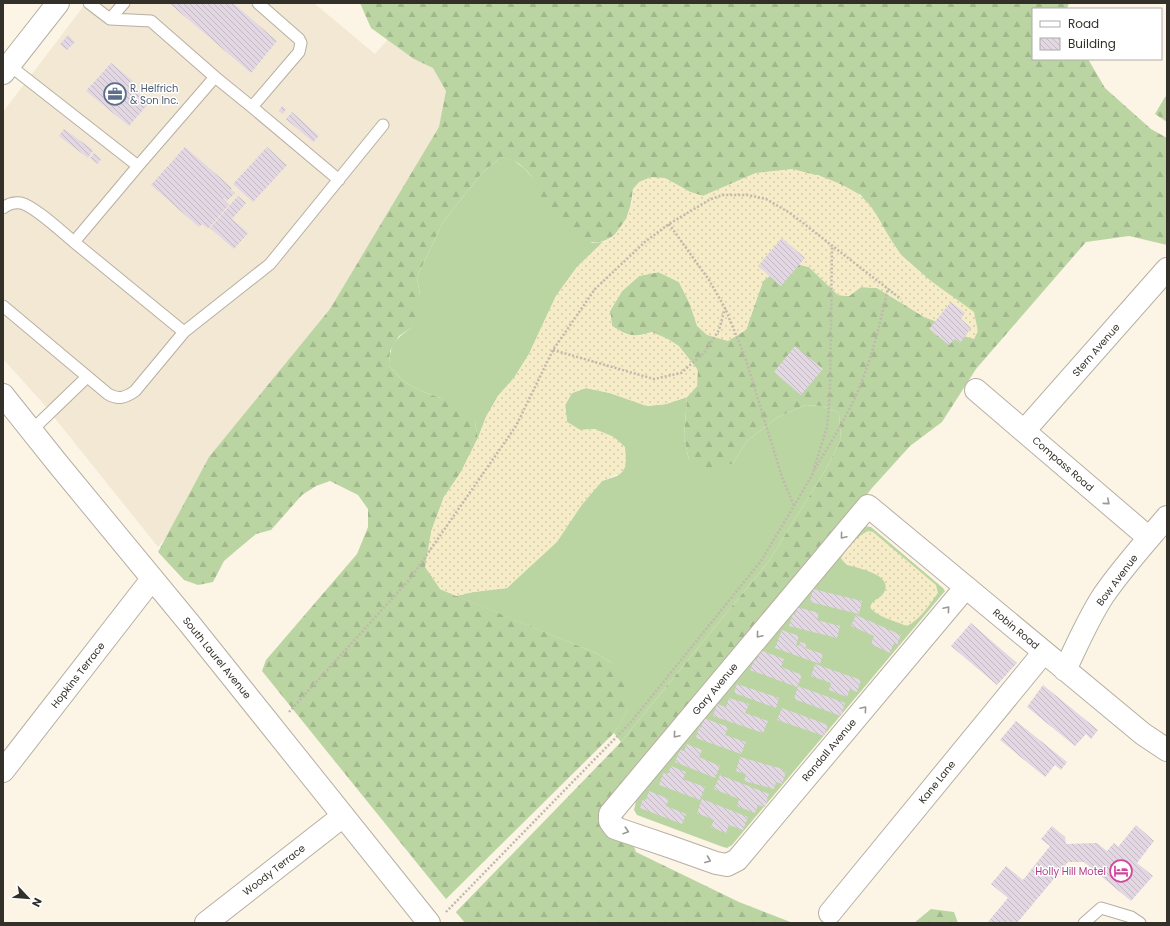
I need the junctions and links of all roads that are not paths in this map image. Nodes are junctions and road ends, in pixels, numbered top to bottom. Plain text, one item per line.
1 (58, 3) edge
2 (89, 3) edge
3 (124, 3) edge
4 (258, 3) edge
5 (110, 19) junction
6 (6, 69) edge
7 (216, 77) junction
8 (252, 107) junction
9 (383, 125) dead end
10 (138, 166) junction
11 (339, 180) junction
12 (3, 208) edge
13 (74, 242) junction
14 (1167, 269) edge
15 (3, 306) edge
16 (184, 332) junction
17 (87, 377) junction
18 (976, 390) dead end
19 (3, 395) edge
20 (31, 431) junction
21 (1024, 431) junction
22 (868, 506) joint
23 (1167, 517) edge
24 (1149, 538) junction
25 (152, 579) junction
26 (966, 587) junction
27 (1044, 652) junction
28 (1065, 670) junction
29 (1167, 750) edge
30 (3, 771) edge
31 (343, 816) junction
32 (672, 846) joint
33 (830, 913) dead end
34 (437, 918) edge
35 (206, 923) edge
36 (1084, 923) edge
37 (1140, 923) edge

1 - 6 street
2 - 5 lane
3 - 5 lane
4 - 8 lane
5 - 7 lane
6 - 10 lane
7 - 8 lane
7 - 10 lane
8 - 11 lane
9 - 11 lane
10 - 13 lane
11 - 16 lane
12 - 13 lane
13 - 16 lane
14 - 21 street, Stern Avenue
15 - 17 lane
16 - 17 lane
17 - 20 lane
18 - 21 street, Compass Road
19 - 20 street, South Laurel Avenue
20 - 25 street, South Laurel Avenue
21 -> 24 street, Compass Road
22 - 26 street, Robin Road
22 -> 32 street, Gary Avenue
23 - 24 street, Bow Avenue
24 - 28 street, Bow Avenue
25 - 30 street, Hopkins Terrace
25 - 31 street, South Laurel Avenue
26 - 27 street, Robin Road
32 -> 26 street, Randall Avenue
27 - 28 street, Robin Road
27 - 33 street, Kane Lane
28 - 29 street, Robin Road
31 - 34 street, South Laurel Avenue
31 - 35 street, Woody Terrace
36 - 37 lane

